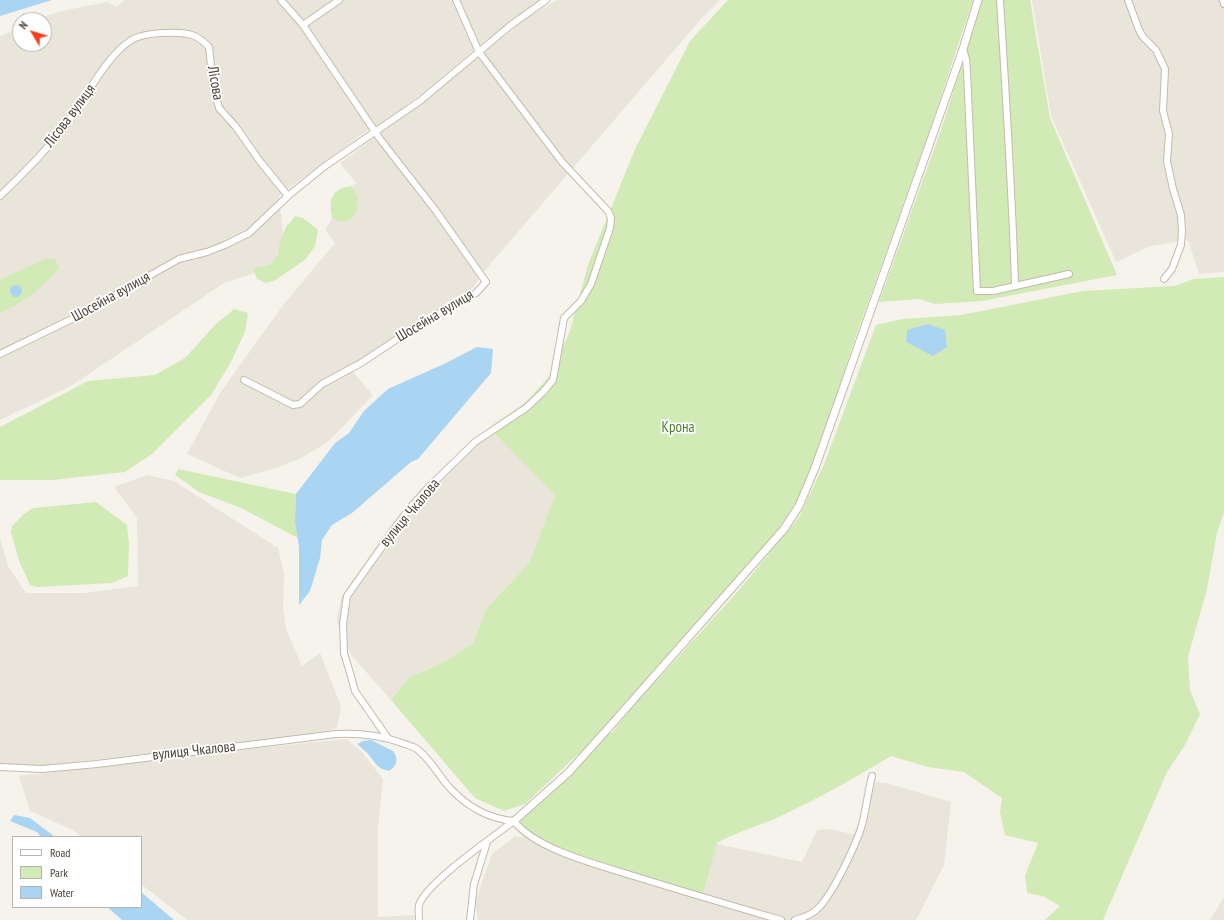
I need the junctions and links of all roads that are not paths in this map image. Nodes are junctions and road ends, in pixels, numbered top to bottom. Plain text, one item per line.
1 (281, 0) edge
2 (339, 0) edge
3 (456, 0) edge
4 (546, 0) edge
5 (978, 0) edge
6 (1000, 0) edge
7 (1128, 0) edge
8 (1223, 0) edge
9 (1224, 4) edge
10 (303, 25) junction
11 (137, 36) joint
12 (963, 49) junction
13 (479, 52) junction
14 (376, 131) junction
15 (0, 196) edge
16 (288, 196) junction
17 (1069, 274) dead end
18 (1164, 279) dead end
19 (1015, 285) junction
20 (0, 354) edge
21 (244, 380) dead end
22 (387, 737) junction
23 (0, 767) edge
24 (872, 776) dead end
25 (514, 821) junction
26 (487, 842) junction
27 (419, 920) edge
28 (470, 920) edge
29 (781, 920) edge
30 (795, 920) edge

1 - 10 street, Шосейна вулиця
2 - 10 street
3 - 13 street
4 - 13 street, Шосейна вулиця
5 - 12 street
6 - 19 street
7 - 18 street
8 - 9 street
10 - 14 street, Шосейна вулиця
11 - 15 street, Лісова вулиця
11 - 16 street, Лісова
12 - 19 street
12 - 25 street
13 - 14 street, Шосейна вулиця
13 - 22 street, вулиця Чкалова
14 - 16 street, Шосейна вулиця
14 - 21 street, Шосейна вулиця
16 - 20 street, Шосейна вулиця
17 - 19 street
22 - 23 street, вулиця Чкалова
22 - 25 street, вулиця Чкалова
24 - 30 street
25 - 26 street
25 - 29 street
26 - 27 street
26 - 28 street

